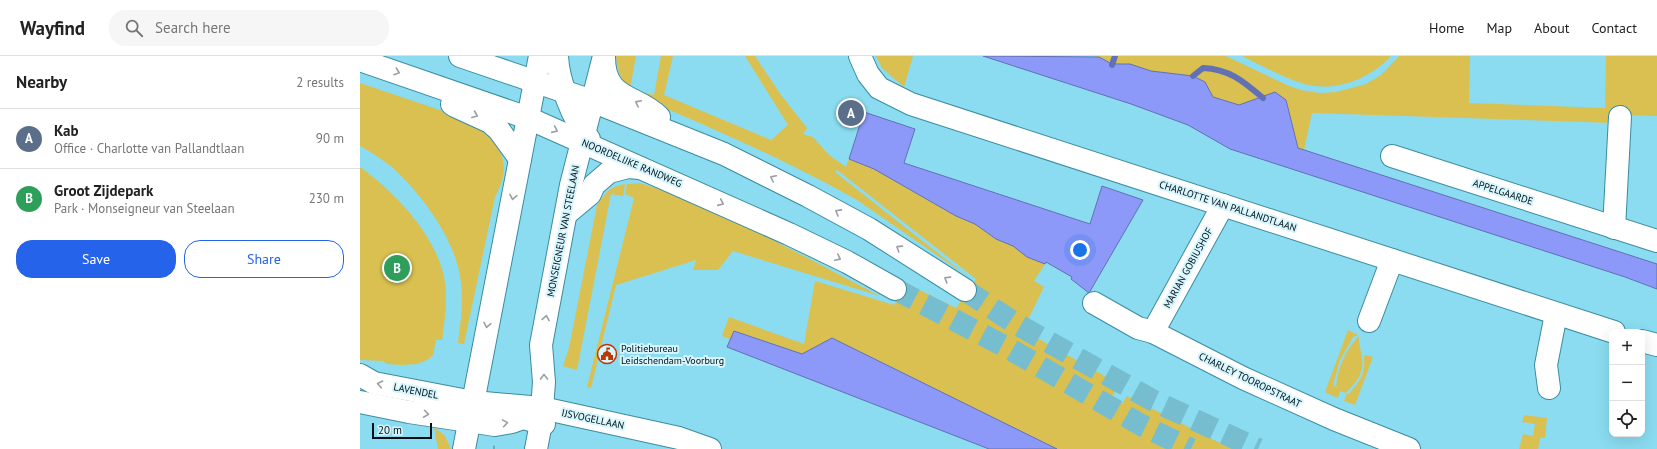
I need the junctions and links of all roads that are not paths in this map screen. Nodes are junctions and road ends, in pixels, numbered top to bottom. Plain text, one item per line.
1 (540, 56) edge
2 (557, 56) edge
3 (604, 56) edge
4 (860, 56) edge
5 (470, 57) edge
6 (360, 60) edge
7 (535, 81) junction
8 (433, 84) junction
9 (566, 92) junction
10 (592, 101) junction
11 (1620, 117) dead end
12 (528, 118) junction
13 (679, 136) junction
14 (588, 141) junction
15 (1392, 156) dead end
16 (520, 159) junction
17 (642, 168) junction
18 (1223, 205) junction
19 (566, 214) junction
20 (1614, 228) junction
21 (1657, 241) edge
22 (1392, 260) junction
23 (895, 290) tunnel mouth
24 (965, 290) tunnel mouth
25 (1094, 303) dead end
26 (1556, 314) junction
27 (1369, 321) dead end
28 (1609, 330) edge
29 (1153, 332) junction
30 (1645, 342) edge
31 (1657, 345) edge
32 (360, 375) edge
33 (1549, 388) dead end
34 (360, 402) edge
35 (471, 412) junction
36 (541, 416) junction
37 (666, 445) edge
38 (464, 449) edge
39 (536, 449) edge
40 (710, 449) edge
41 (1409, 449) edge

1 - 7 street
2 - 9 street
3 - 10 street, MONSEIGNEUR VAN STEELAAN
13 -> 3 street
4 - 18 street, CHARLOTTE VAN PALLANDTLAAN
5 - 7 street
6 -> 8 street, NOORDELIJKE RANDWEG
7 - 9 street
7 - 12 street
8 - 12 street, NOORDELIJKE RANDWEG
8 -> 16 street
9 - 10 street
9 - 14 street
10 - 13 street
10 - 14 street, MONSEIGNEUR VAN STEELAAN
11 - 20 street
12 -> 14 street, NOORDELIJKE RANDWEG
12 - 16 street
24 -> 13 street
14 - 17 street, NOORDELIJKE RANDWEG
14 - 19 street, MONSEIGNEUR VAN STEELAAN
15 - 20 street, APPELGAARDE
16 -> 35 street
17 - 19 street
17 -> 23 street, NOORDELIJKE RANDWEG
18 - 22 street, CHARLOTTE VAN PALLANDTLAAN
18 - 29 street, MARIAN GOBIUSHOF
36 -> 19 street, MONSEIGNEUR VAN STEELAAN
20 - 21 street, APPELGAARDE
22 - 26 street, CHARLOTTE VAN PALLANDTLAAN
22 - 27 street
25 - 29 street, CHARLEY TOOROPSTRAAT
26 - 28 street, CHARLOTTE VAN PALLANDTLAAN
26 - 33 street
29 - 41 street, CHARLEY TOOROPSTRAAT
30 - 31 street
35 -> 32 street, LAVENDEL
34 -> 35 street, LAVENDEL
35 - 36 street, IJSVOGELLAAN
35 - 38 street
36 - 37 street, IJSVOGELLAAN
36 - 39 street, MONSEIGNEUR VAN STEELAAN
37 - 40 street, IJSVOGELLAAN

